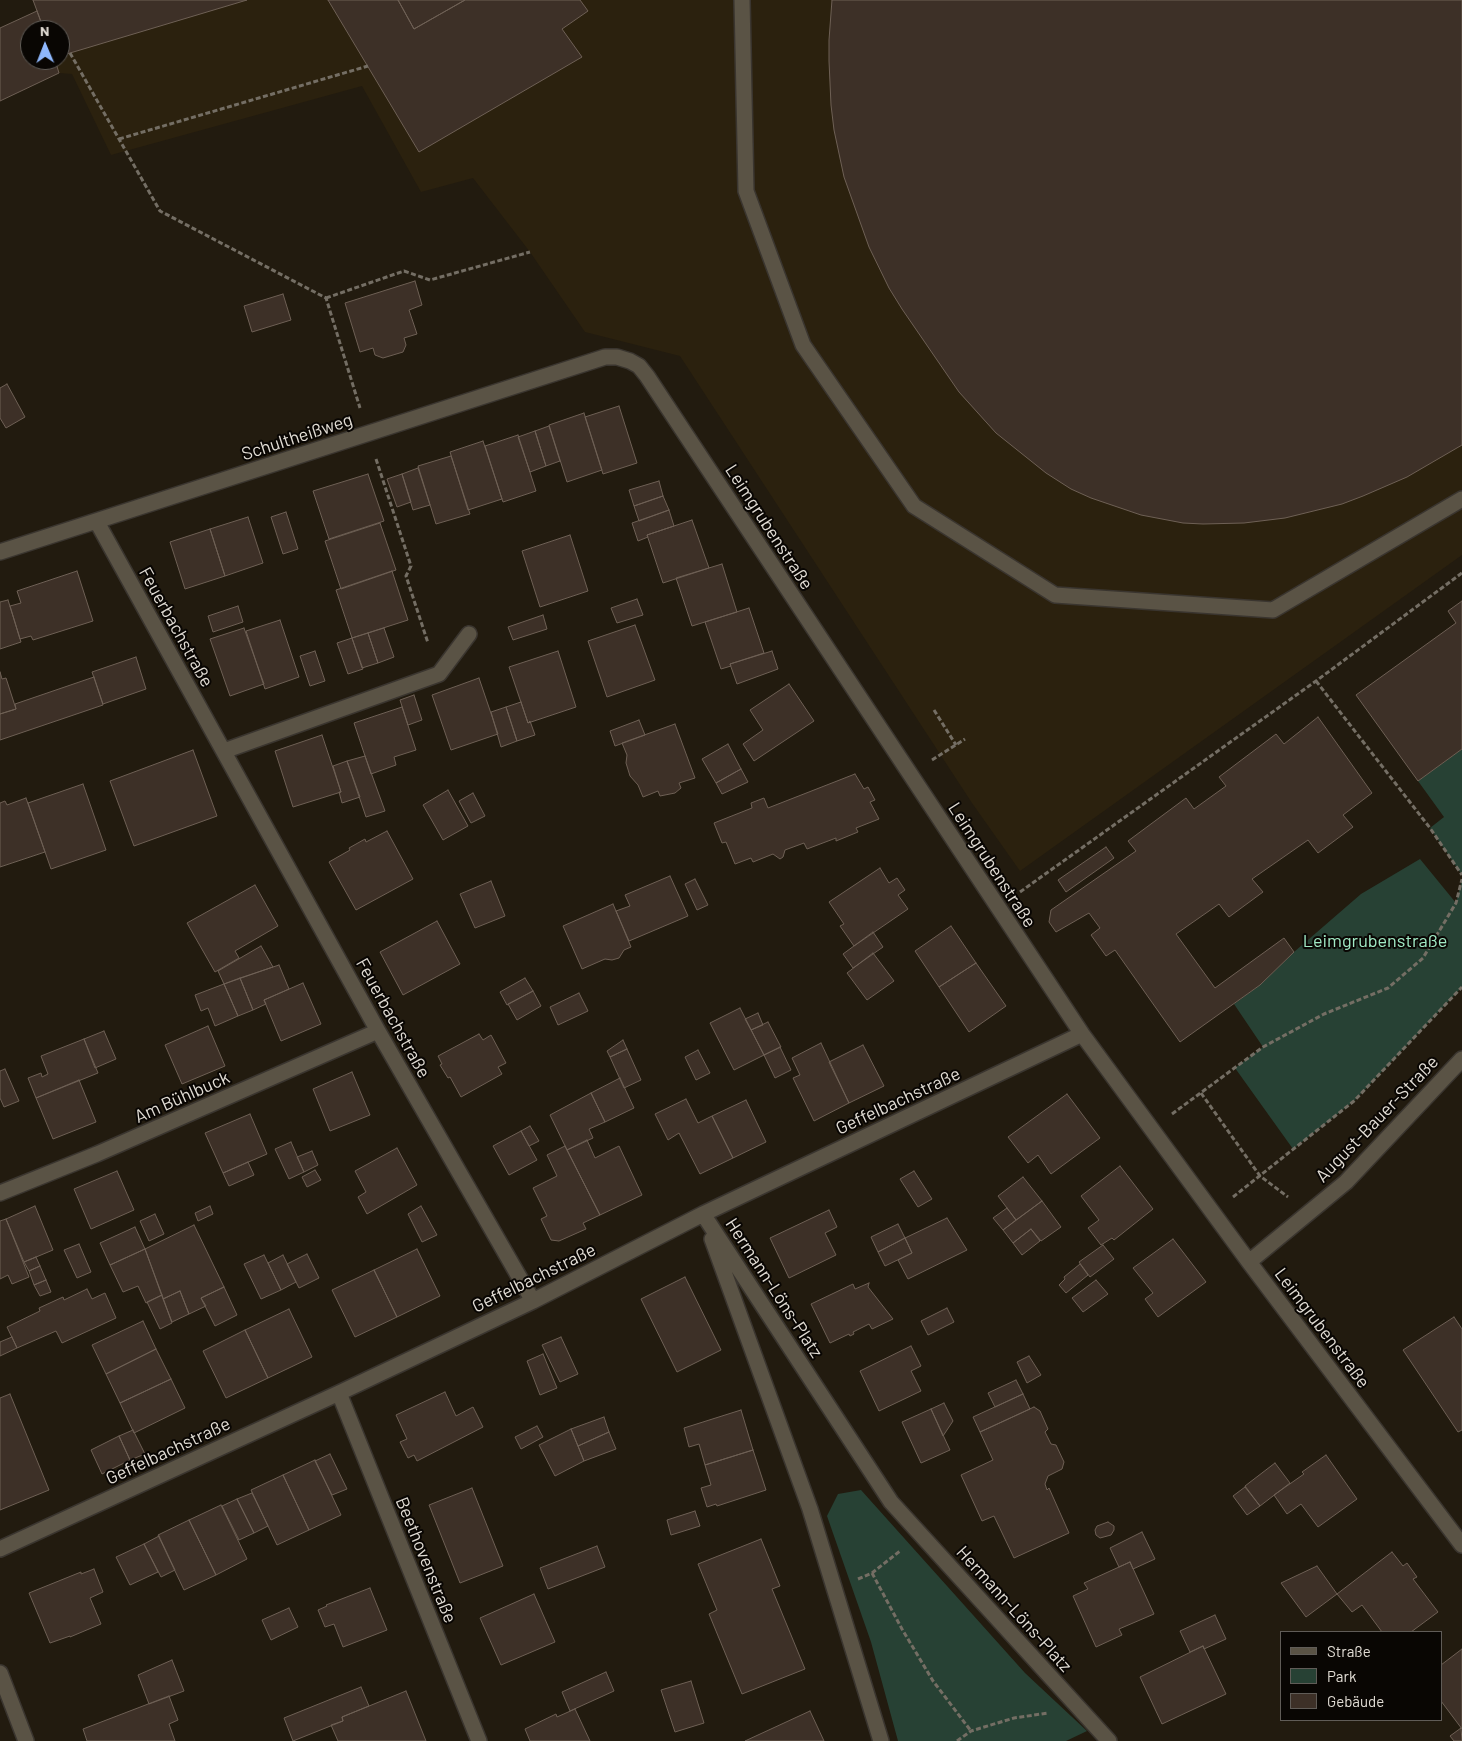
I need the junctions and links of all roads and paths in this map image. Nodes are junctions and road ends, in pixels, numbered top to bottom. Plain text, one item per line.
1 (742, 0) edge
2 (70, 53) dead end
3 (368, 66) dead end
4 (119, 139) junction
5 (530, 252) dead end
6 (326, 298) junction
7 (605, 357) joint
8 (368, 434) junction
9 (1462, 500) edge
10 (96, 522) junction
11 (0, 552) edge
12 (1462, 573) edge
13 (468, 634) dead end
14 (439, 674) junction
15 (1316, 681) junction
16 (934, 710) dead end
17 (965, 739) dead end
18 (956, 745) junction
19 (224, 751) junction
20 (910, 774) junction
21 (1462, 877) edge
22 (997, 908) junction
23 (1462, 987) edge
24 (378, 1031) junction
25 (1082, 1034) junction
26 (1462, 1059) edge
27 (1201, 1093) junction
28 (1152, 1129) junction
29 (1260, 1176) junction
30 (0, 1193) edge
31 (1213, 1213) junction
32 (1309, 1213) junction
33 (703, 1214) junction
34 (1249, 1262) junction
35 (533, 1301) junction
36 (339, 1394) junction
37 (921, 1534) junction
38 (1462, 1545) edge
39 (0, 1549) edge
40 (872, 1573) junction
41 (834, 1588) junction
42 (0, 1673) edge
43 (1080, 1708) junction
44 (971, 1731) junction
45 (26, 1741) edge
46 (479, 1741) edge
47 (880, 1741) edge
48 (957, 1741) edge
49 (1110, 1741) edge

1 - 9 street
2 - 4 path
3 - 4 path
4 - 6 path
5 - 6 path
6 - 8 path
7 - 8 street, Schultheißweg
7 - 20 street, Leimgrubenstraße
8 - 10 street, Schultheißweg
8 - 14 path
10 - 11 street, Schultheißweg
10 - 19 street, Feuerbachstraße
12 - 15 path
13 - 14 street
14 - 19 street
15 - 21 path
15 - 22 path
16 - 18 path
17 - 18 path
18 - 20 path
19 - 24 street, Feuerbachstraße
20 - 22 street, Leimgrubenstraße
21 - 27 path
22 - 25 street, Leimgrubenstraße
23 - 29 path
24 - 30 street, Am Bühlbuck
24 - 35 street, Feuerbachstraße
25 - 28 street, Leimgrubenstraße
25 - 33 street, Geffelbachstraße
26 - 32 street, August-Bauer-Straße
27 - 28 path
27 - 29 path
28 - 31 street, Leimgrubenstraße
29 - 31 path
29 - 32 path
31 - 34 street, Leimgrubenstraße
32 - 34 street, August-Bauer-Straße
33 - 35 street, Geffelbachstraße
33 - 37 street, Hermann-Löns-Platz
33 - 41 street, Hermann-Löns-Platz
34 - 38 street, Leimgrubenstraße
35 - 36 street, Geffelbachstraße
36 - 39 street, Geffelbachstraße
36 - 46 street, Beethovenstraße
37 - 40 path
37 - 43 street, Hermann-Löns-Platz
40 - 41 path
40 - 44 path
41 - 47 street, Hermann-Löns-Platz
42 - 45 street
43 - 44 path
43 - 49 street, Hermann-Löns-Platz
44 - 48 path

